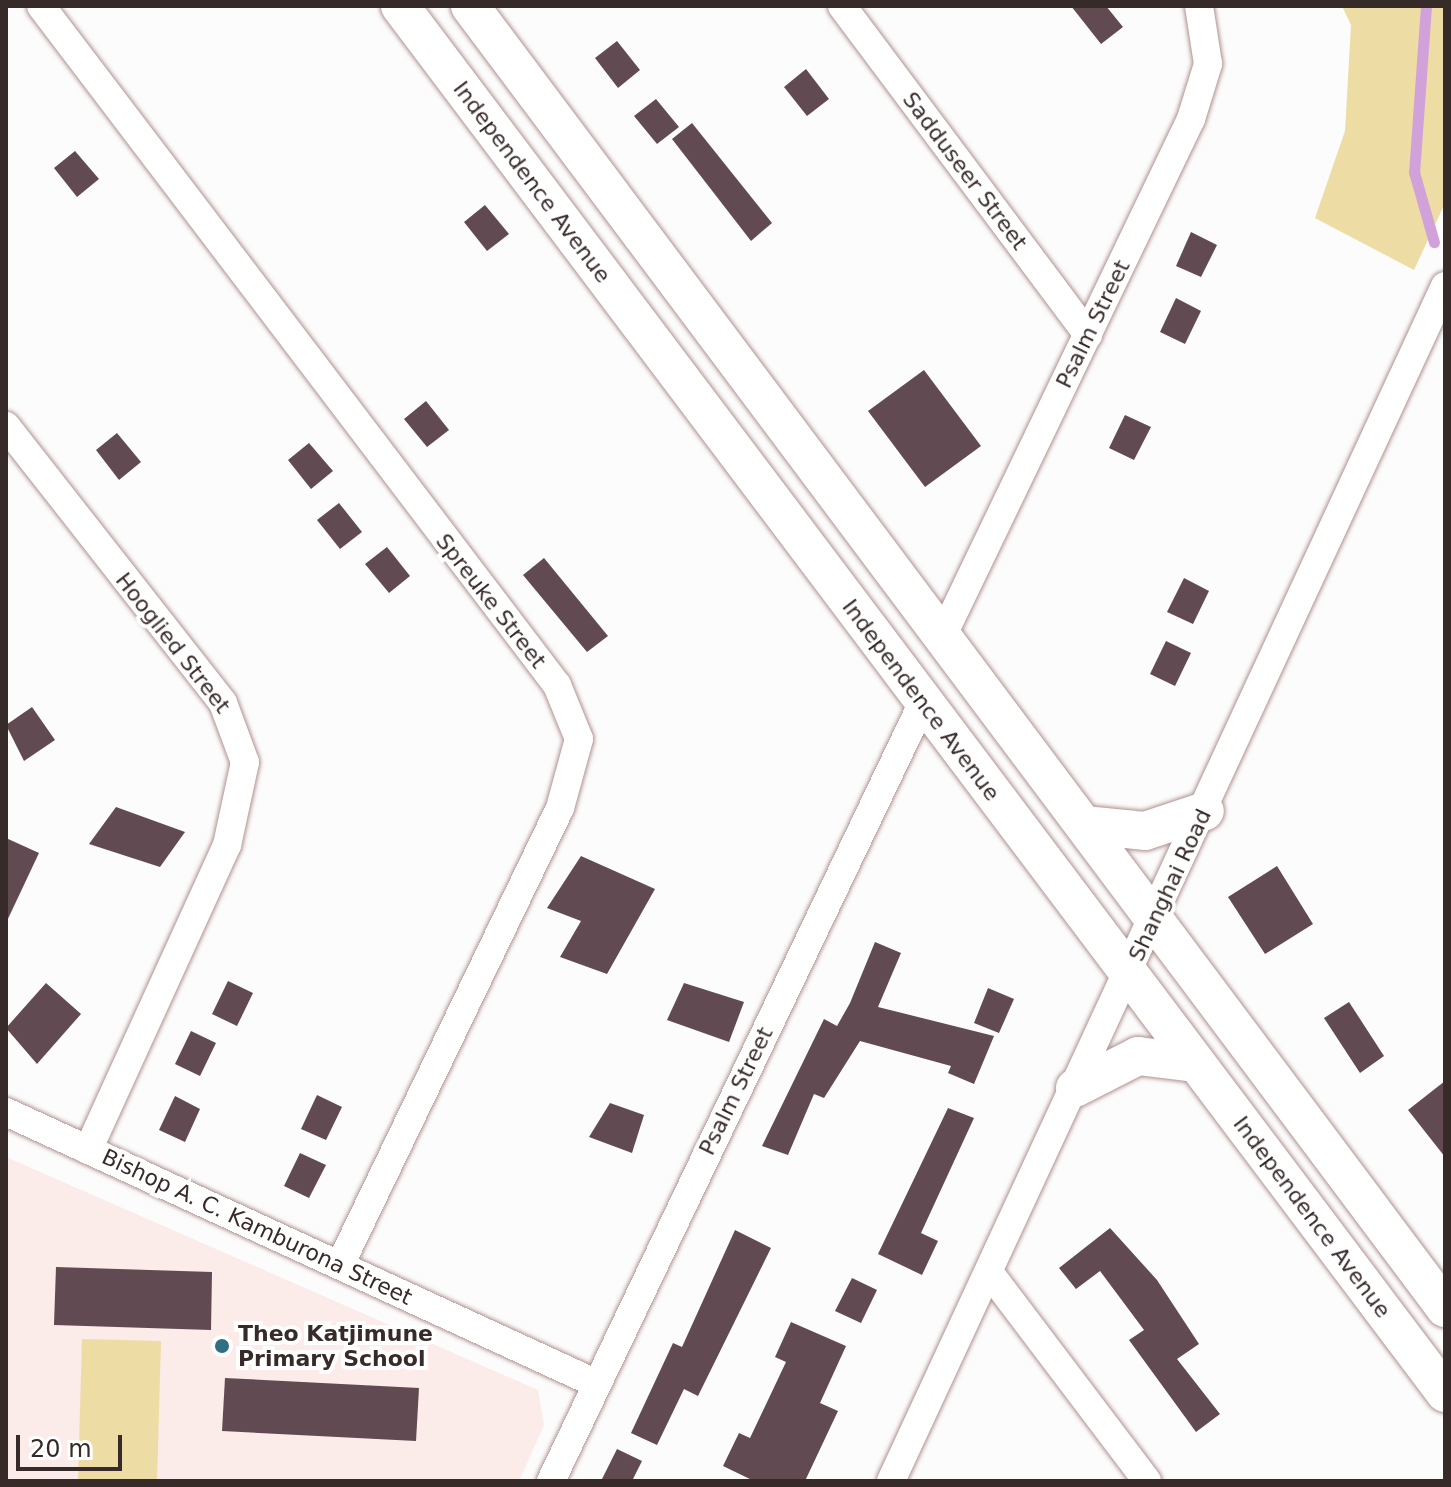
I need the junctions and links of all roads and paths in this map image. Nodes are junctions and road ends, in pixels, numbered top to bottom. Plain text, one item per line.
1 (41, 6) edge
2 (400, 6) edge
3 (470, 6) edge
4 (842, 6) edge
5 (1199, 6) edge
6 (1445, 286) edge
7 (1088, 335) junction
8 (6, 426) edge
9 (943, 635) junction
10 (923, 702) junction
11 (1205, 811) junction
12 (1084, 825) junction
13 (1155, 921) junction
14 (1127, 976) junction
15 (1195, 1063) junction
16 (1075, 1088) junction
17 (6, 1112) edge
18 (88, 1150) junction
19 (340, 1265) junction
20 (989, 1272) junction
21 (1445, 1308) edge
22 (595, 1383) junction
23 (1445, 1393) edge
24 (551, 1481) edge
25 (891, 1481) edge
26 (1147, 1481) edge

1 - 19 street, Spreuke Street
2 - 10 main road, Independence Avenue
3 - 9 main road
4 - 7 street, Sadduseer Street
5 - 7 street, Psalm Street
6 - 11 street, Shanghai Road
7 - 9 street, Psalm Street
8 - 18 street, Hooglied Street
9 - 12 main road
10 - 14 main road, Independence Avenue
10 - 22 street, Psalm Street
11 - 12 main road
11 - 13 street, Shanghai Road
12 - 13 main road
13 - 14 street, Shanghai Road
13 - 21 main road
14 - 15 main road, Independence Avenue
14 - 16 street, Shanghai Road
15 - 16 main road
15 - 23 main road, Independence Avenue
16 - 20 street, Shanghai Road
17 - 18 street, Bishop A. C. Kamburona Street
18 - 19 street, Bishop A. C. Kamburona Street
19 - 22 street, Bishop A. C. Kamburona Street
20 - 25 street, Shanghai Road
20 - 26 street
22 - 24 street, Psalm Street

